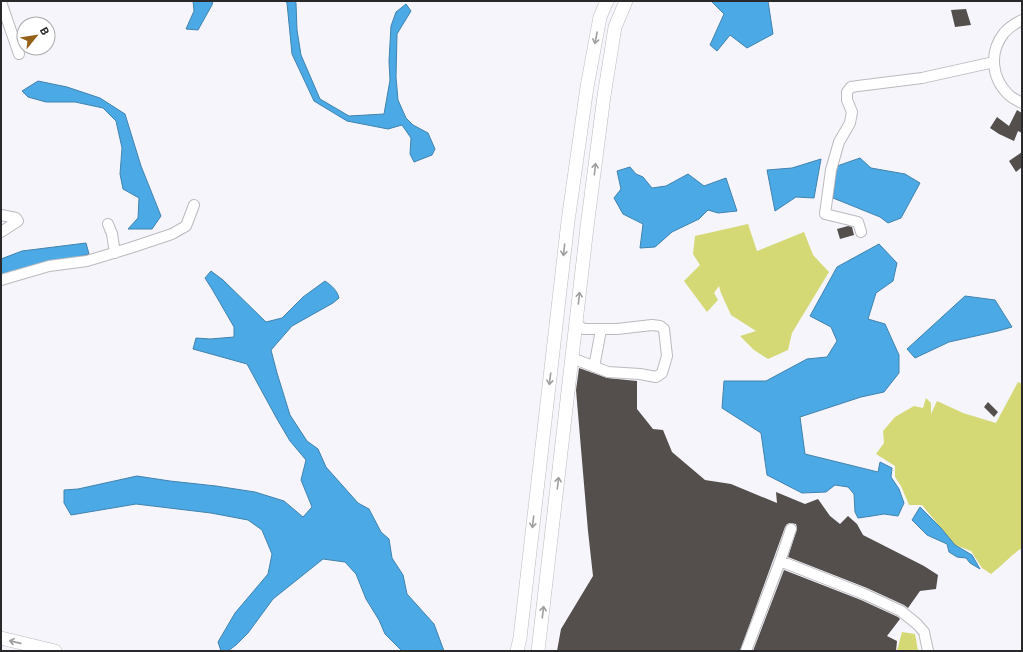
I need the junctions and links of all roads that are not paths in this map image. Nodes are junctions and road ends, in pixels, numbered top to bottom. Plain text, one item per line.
1 (607, 1) edge
2 (626, 1) edge
3 (1, 2) edge
4 (1022, 20) edge
5 (16, 48) edge
6 (994, 62) junction
7 (1022, 103) edge
8 (194, 205) dead end
9 (1, 215) edge
10 (568, 222) junction
11 (108, 224) dead end
12 (587, 227) junction
13 (1, 232) edge
14 (861, 232) dead end
15 (115, 253) junction
16 (1, 280) edge
17 (576, 324) junction
18 (601, 330) junction
19 (572, 358) junction
20 (594, 367) junction
21 (791, 529) dead end
22 (780, 561) junction
23 (1, 638) edge
24 (55, 651) edge
25 (517, 651) edge
26 (538, 651) edge
27 (746, 651) edge
28 (928, 651) edge

1 -> 10 main road
12 -> 2 main road
3 - 5 street
4 - 6 street
6 - 7 street
6 - 14 street
8 - 15 street
9 - 13 street
10 - 12 main road
10 -> 25 main road
11 - 15 street
17 -> 12 main road
15 - 16 street
17 - 18 street
17 - 19 main road
18 - 20 street
18 - 20 street
19 - 20 street
26 -> 19 main road
21 - 22 street
22 - 27 street
22 - 28 street
24 -> 23 main road

